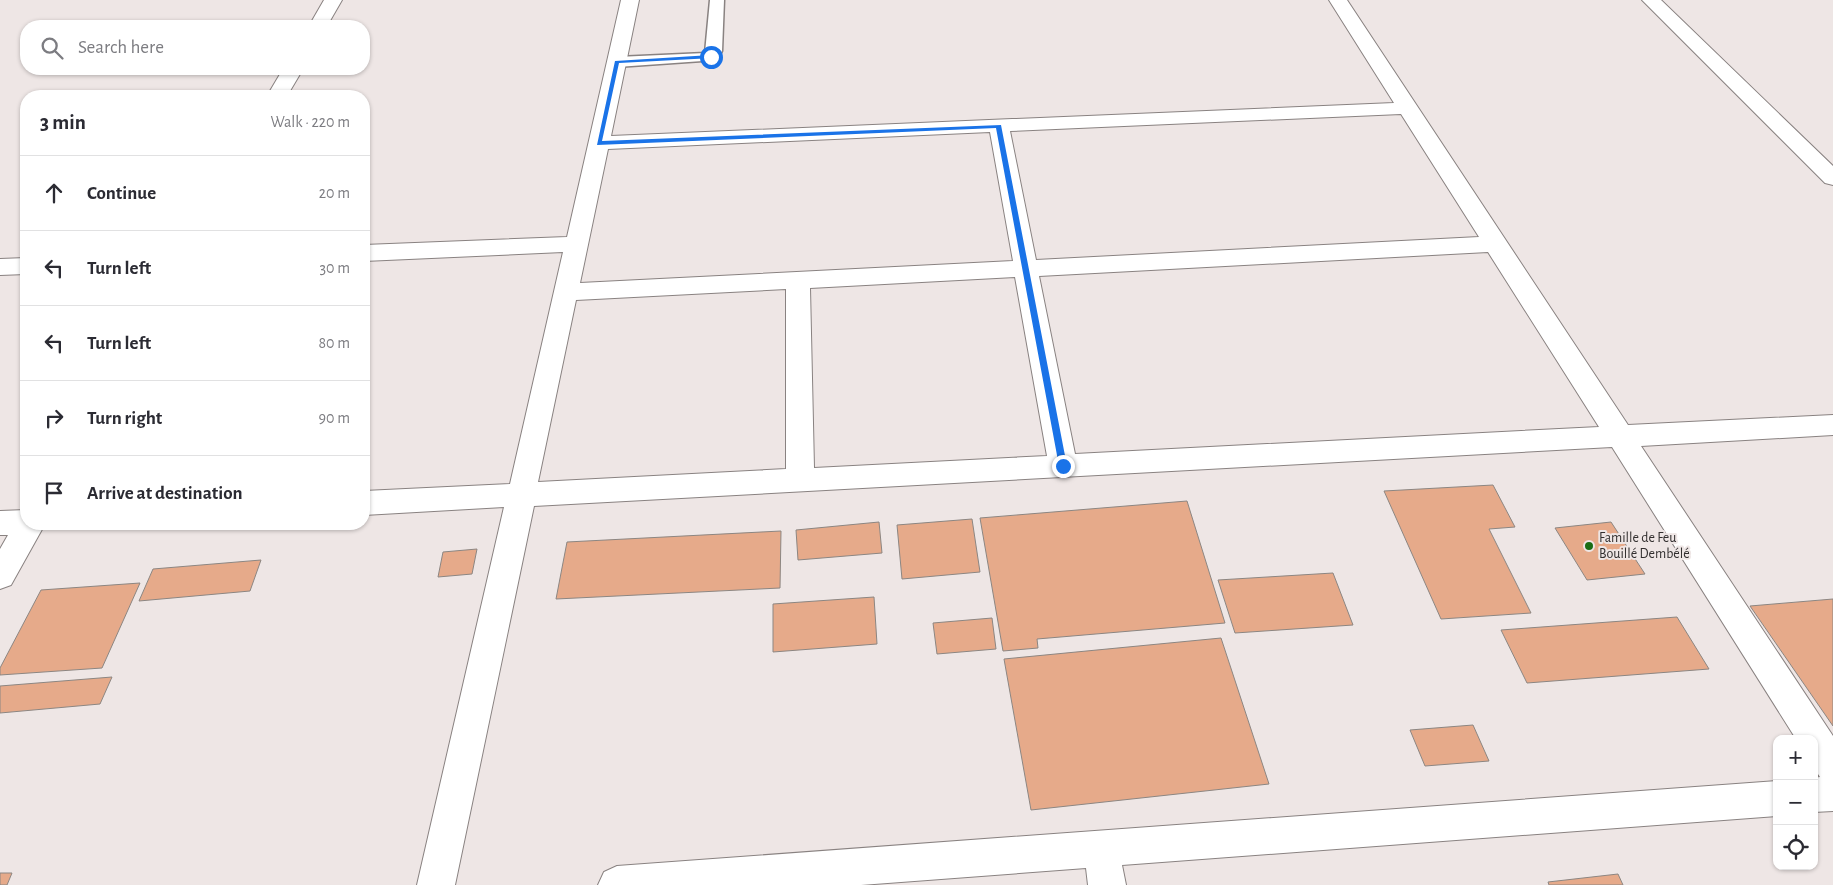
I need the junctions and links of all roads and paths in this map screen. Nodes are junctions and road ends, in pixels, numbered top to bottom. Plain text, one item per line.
1 (333, 0) edge
2 (630, 0) edge
3 (717, 0) edge
4 (1338, 0) edge
5 (1651, 0) edge
6 (321, 20) edge
7 (617, 62) junction
8 (289, 75) edge
9 (281, 90) edge
10 (1408, 108) junction
11 (999, 126) junction
12 (599, 144) junction
13 (1833, 178) edge
14 (576, 244) junction
15 (1496, 244) junction
16 (370, 253) edge
17 (20, 266) edge
18 (0, 268) edge
19 (1026, 268) junction
20 (798, 280) junction
21 (566, 292) junction
22 (1833, 425) edge
23 (1620, 436) junction
24 (1063, 466) junction
25 (800, 480) junction
26 (522, 495) junction
27 (370, 504) edge
28 (20, 522) edge
29 (0, 523) edge
30 (27, 530) edge
31 (0, 576) edge
32 (1833, 766) edge
33 (1833, 794) edge
34 (1818, 795) edge
35 (1773, 798) edge
36 (1101, 848) junction
37 (436, 885) edge
38 (617, 885) edge
39 (1108, 885) edge

1 - 6 street
2 - 7 street
3 - 7 lane
4 - 10 street
5 - 13 street
7 - 12 street
8 - 9 street
10 - 11 street
10 - 15 street
11 - 12 street
11 - 19 street
12 - 14 street
14 - 16 street
14 - 21 street
15 - 19 street
15 - 23 street
17 - 18 street
19 - 20 street
19 - 24 street
20 - 21 street
20 - 25 street
21 - 26 street
22 - 23 street
23 - 24 street
23 - 32 street
24 - 25 street
25 - 26 street
26 - 27 street
26 - 37 street
28 - 29 street
30 - 31 street
33 - 34 street
35 - 36 street
36 - 38 street
36 - 39 street

